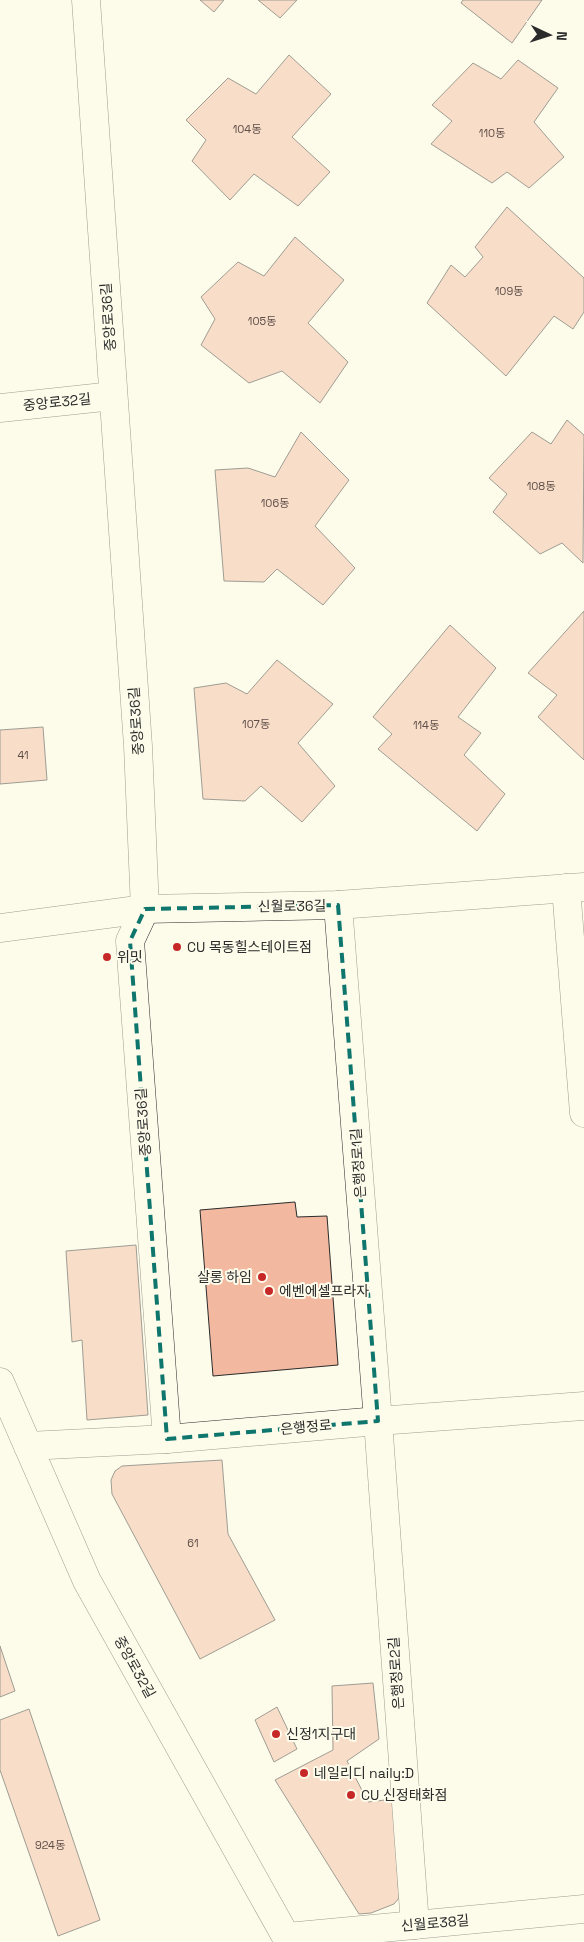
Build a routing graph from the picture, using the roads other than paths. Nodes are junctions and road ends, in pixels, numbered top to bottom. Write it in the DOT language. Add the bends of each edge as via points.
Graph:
graph roads {
  1 [pos="86,0"];
  2 [pos="113,396"];
  3 [pos="0,408"];
  4 [pos="575,887"];
  5 [pos="338,905"];
  6 [pos="145,909"];
  7 [pos="0,928"];
  8 [pos="584,1113"];
  9 [pos="0,1382"];
  10 [pos="584,1406"];
  11 [pos="378,1421"];
  12 [pos="167,1439"];
  13 [pos="28,1446"];
  14 [pos="584,1909"];
  15 [pos="414,1925"];
  16 [pos="288,1940"];
  1 -- 2 [label="street, 중앙로36길"];
  2 -- 3 [label="street, 중앙로32길"];
  2 -- 6 [label="street, 중앙로36길" via="138,746"];
  4 -- 5 [label="street, 신월로36길"];
  4 -- 8 [label="street"];
  5 -- 6 [label="street, 신월로36길"];
  5 -- 11 [label="street, 은행정로1길"];
  6 -- 7 [label="street, 신월로36길"];
  6 -- 12 [label="street, 중앙로36길" via="130,941"];
  9 -- 13 [label="street, 중앙로32길"];
  10 -- 11 [label="street, 은행정로"];
  11 -- 12 [label="street, 은행정로"];
  11 -- 15 [label="street, 은행정로2길"];
  12 -- 13 [label="street, 은행정로"];
  13 -- 16 [label="street, 중앙로32길" via="87,1581"];
  14 -- 15 [label="street, 신월로38길"];
  15 -- 16 [label="street, 신월로38길"];
}
